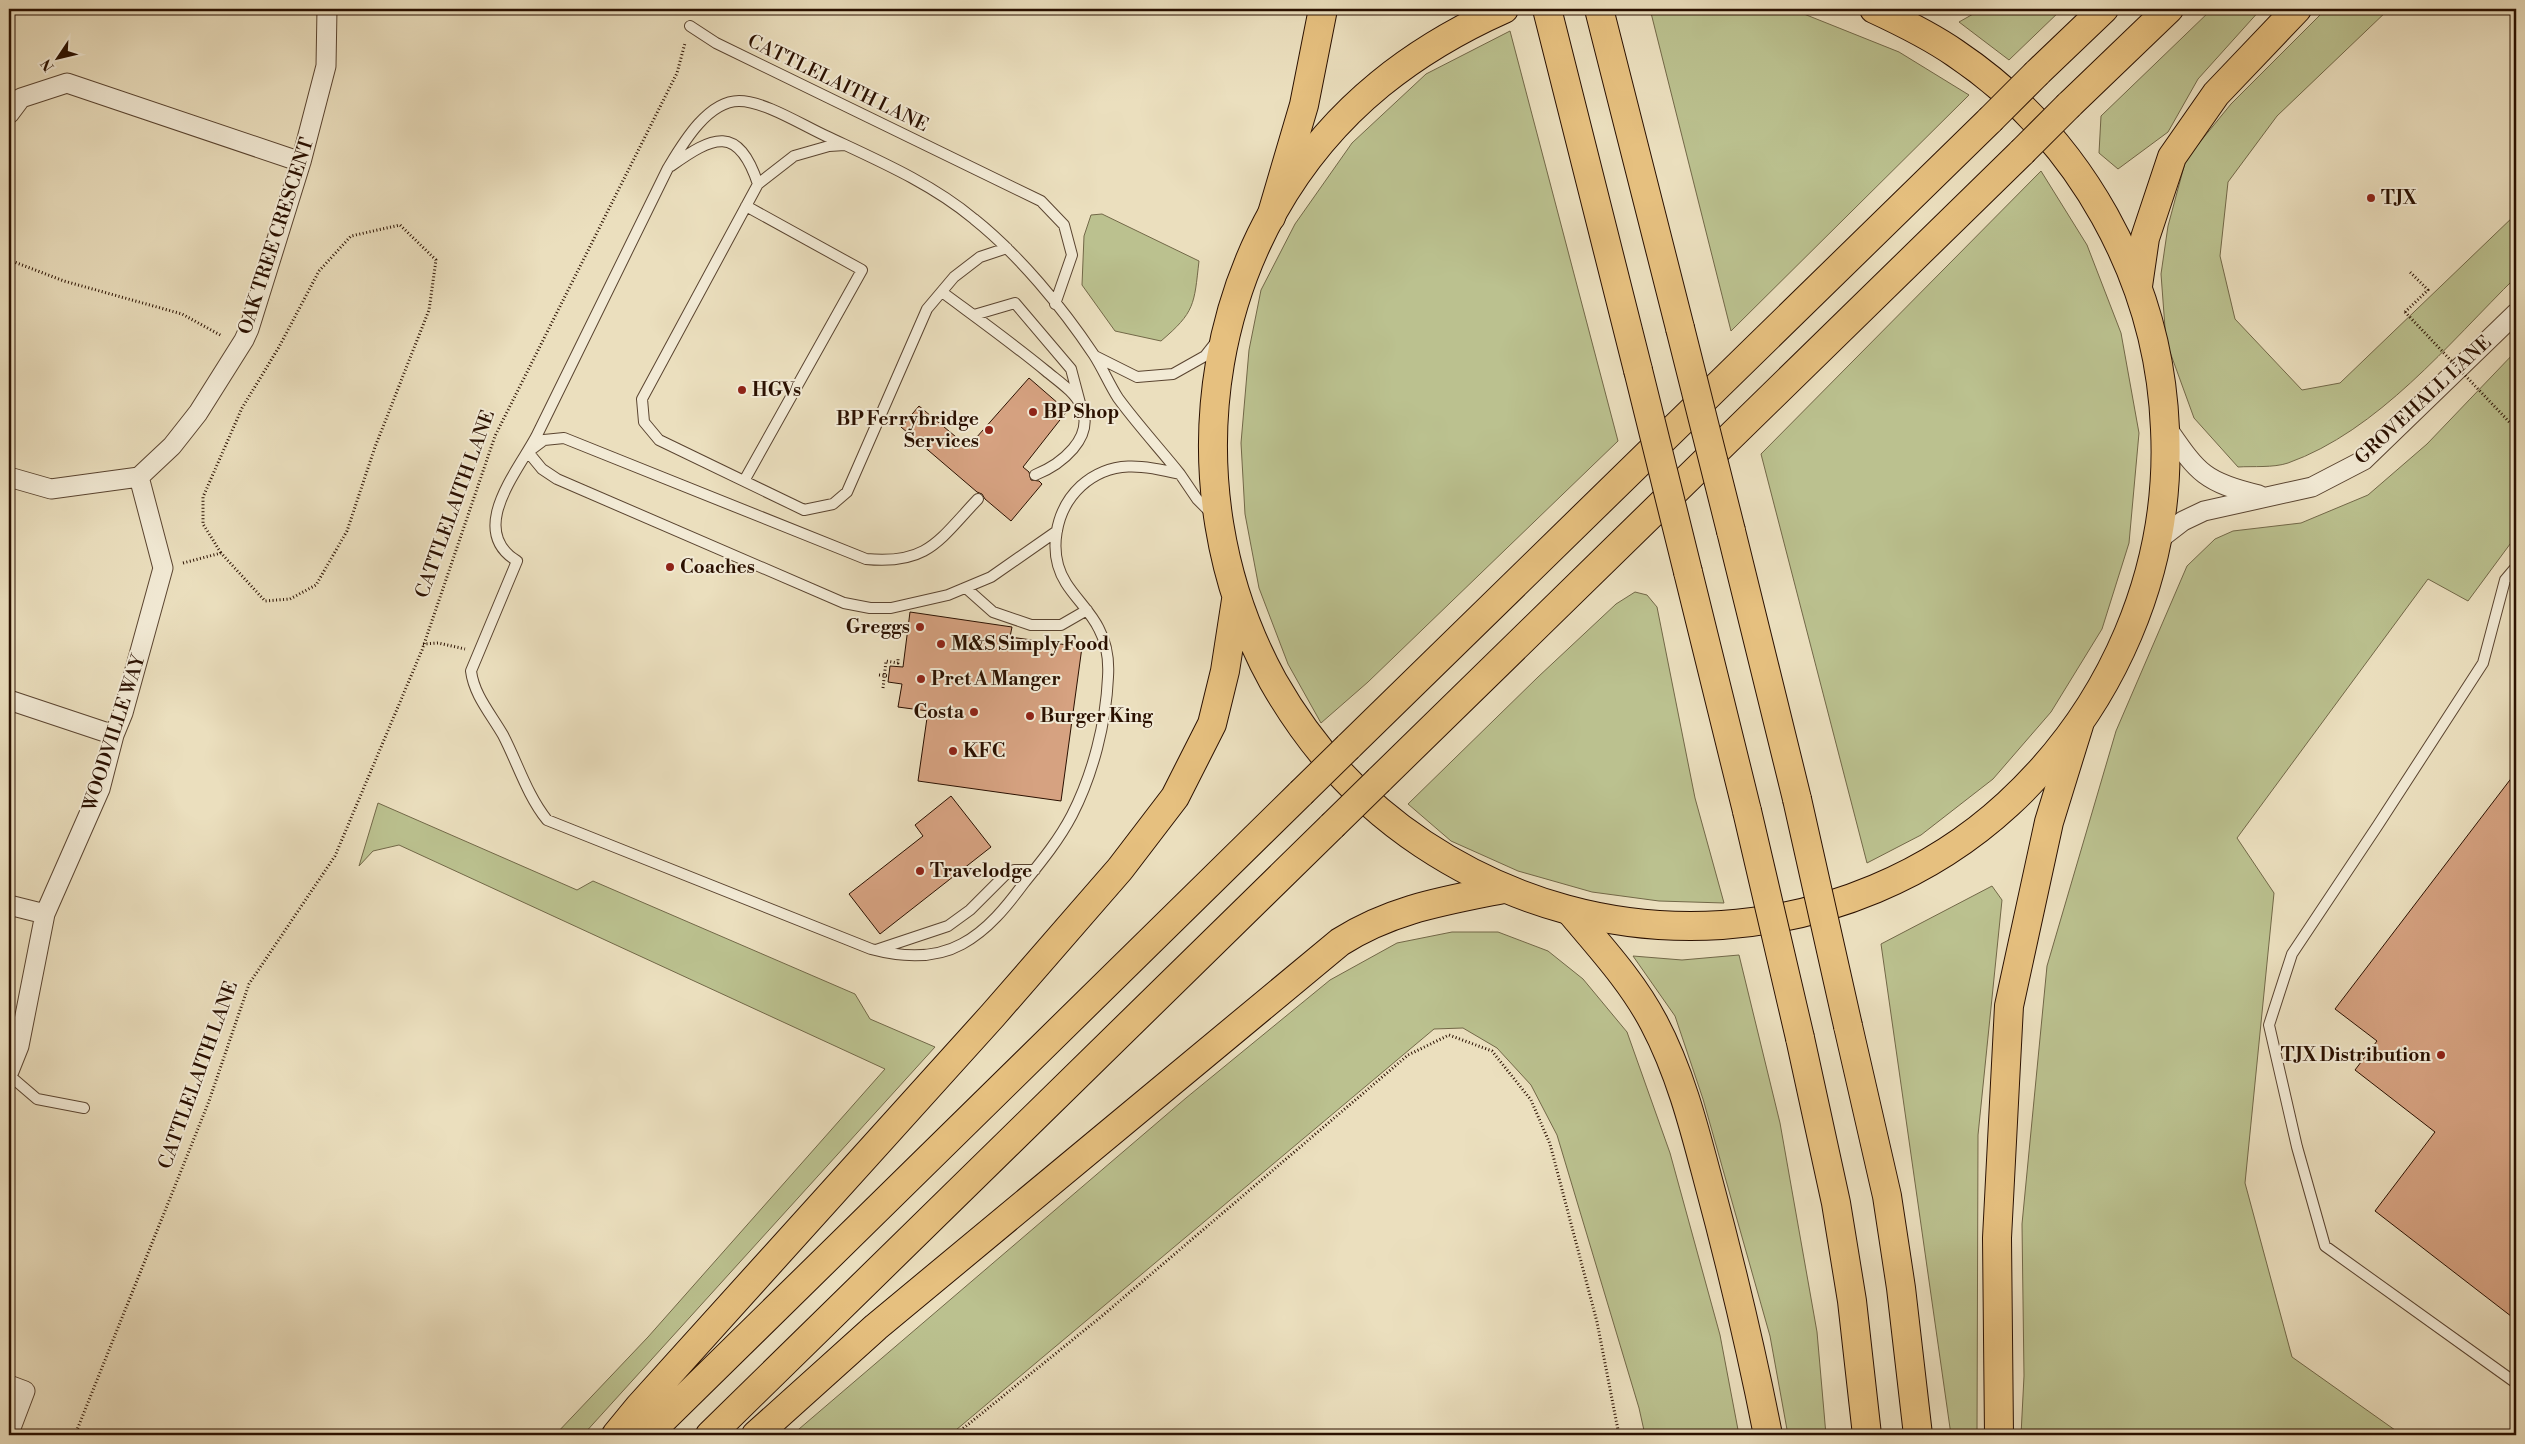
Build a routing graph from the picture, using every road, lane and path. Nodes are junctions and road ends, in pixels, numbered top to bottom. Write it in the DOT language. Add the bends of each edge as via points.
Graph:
graph roads {
  1 [pos="327,9"];
  2 [pos="1323,9"];
  3 [pos="1504,9"];
  4 [pos="1546,9"];
  5 [pos="1599,9"];
  6 [pos="1874,9"];
  7 [pos="2104,9"];
  8 [pos="2169,9"];
  9 [pos="2297,9"];
  10 [pos="690,26"];
  11 [pos="9,114"];
  12 [pos="846,145"];
  13 [pos="301,162"];
  14 [pos="668,168"];
  15 [pos="758,184"];
  16 [pos="746,206"];
  17 [pos="1271,217"];
  18 [pos="1007,248"];
  19 [pos="9,260"];
  20 [pos="2409,271"];
  21 [pos="2138,286"];
  22 [pos="942,292"];
  23 [pos="1055,304"];
  24 [pos="2516,313"];
  25 [pos="974,315"];
  26 [pos="1227,327"];
  27 [pos="240,347"];
  28 [pos="1094,355"];
  29 [pos="1081,406"];
  30 [pos="2165,425"];
  31 [pos="2515,428"];
  32 [pos="528,452"];
  33 [pos="1180,474"];
  34 [pos="1035,475"];
  35 [pos="9,477"];
  36 [pos="139,477"];
  37 [pos="744,482"];
  38 [pos="2267,497"];
  39 [pos="978,499"];
  40 [pos="1217,519"];
  41 [pos="1057,532"];
  42 [pos="2157,541"];
  43 [pos="221,553"];
  44 [pos="2516,567"];
  45 [pos="163,568"];
  46 [pos="966,588"];
  47 [pos="1236,600"];
  48 [pos="1087,610"];
  49 [pos="423,644"];
  50 [pos="479,653"];
  51 [pos="898,658"];
  52 [pos="879,675"];
  53 [pos="887,675"];
  54 [pos="883,688"];
  55 [pos="9,700"];
  56 [pos="2079,725"];
  57 [pos="114,735"];
  58 [pos="1035,870"];
  59 [pos="1504,889"];
  60 [pos="9,905"];
  61 [pos="1570,911"];
  62 [pos="45,914"];
  63 [pos="876,950"];
  64 [pos="9,1073"];
  65 [pos="84,1108"];
  66 [pos="2516,1383"];
  67 [pos="9,1385"];
  68 [pos="9,1433"];
  69 [pos="75,1435"];
  70 [pos="616,1435"];
  71 [pos="647,1435"];
  72 [pos="710,1435"];
  73 [pos="756,1435"];
  74 [pos="954,1435"];
  75 [pos="1619,1435"];
  76 [pos="1768,1435"];
  77 [pos="1867,1435"];
  78 [pos="1918,1435"];
  79 [pos="1999,1435"];
  1 -- 13 [label="street, OAK TREE CRESCENT" via="326,66"];
  2 -- 17 [label="highway" via="1304,105"];
  3 -- 17 [label="highway" via="1467,25 1419,54 1375,88 1330,134 1301,170"];
  4 -- 77 [label="highway, bridge" via="1747,811 1800,1038 1836,1203 1852,1301"];
  5 -- 78 [label="highway, bridge" via="1731,531 1887,1196"];
  6 -- 21 [label="highway" via="1953,51 2025,110 2084,181 2108,220"];
  7 -- 71 [label="highway, bridge"];
  8 -- 72 [label="highway, bridge"];
  9 -- 21 [label="highway" via="2216,94 2172,157 2145,238"];
  10 -- 23 [label="lane, CATTLELAITH LANE" via="716,43 1041,201 1064,226 1072,255"];
  10 -- 49 [label="path, CATTLELAITH LANE" via="677,73 495,436"];
  11 -- 13 [label="street" via="21,98 67,83"];
  12 -- 14 [label="lane" via="755,103 737,100 720,107 701,121 687,136"];
  12 -- 15 [label="lane" via="829,146 794,156"];
  12 -- 18 [label="lane" via="938,192"];
  13 -- 27 [label="street, OAK TREE CRESCENT" via="249,329"];
  14 -- 15 [label="lane" via="697,147 716,140 725,141 746,154"];
  14 -- 32 [label="lane"];
  15 -- 16 [label="lane"];
  16 -- 37 [label="lane" via="642,399 644,422 659,440"];
  16 -- 37 [label="lane" via="862,270"];
  17 -- 26 [label="highway" via="1253,253"];
  18 -- 22 [label="lane" via="980,257 954,277"];
  18 -- 23 [label="lane"];
  19 -- 27 [label="path" via="64,281 182,314"];
  20 -- 31 [label="path, bridge" via="2428,290 2405,312"];
  21 -- 30 [label="highway" via="2157,353"];
  22 -- 25 [label="lane"];
  22 -- 37 [label="lane" via="927,309 847,492 833,504 804,510"];
  23 -- 28 [label="lane"];
  24 -- 38 [label="street, GROVEHALL LANE" via="2364,460 2312,487"];
  25 -- 29 [label="lane" via="1067,388"];
  25 -- 29 [label="lane" via="1015,302 1071,369"];
  26 -- 28 [label="lane" via="1205,356 1173,374 1137,377"];
  26 -- 40 [label="highway" via="1213,417 1212,462"];
  27 -- 36 [label="street, OAK TREE CRESCENT" via="198,413 172,446"];
  28 -- 33 [label="lane" via="1118,398"];
  29 -- 34 [label="lane" via="1085,422 1079,440 1066,458"];
  30 -- 38 [label="street, GROVEHALL LANE" via="2194,466 2214,482"];
  30 -- 42 [label="highway" via="2164,500"];
  32 -- 39 [label="lane" via="544,440 564,438 866,559 891,562 918,556 938,542"];
  32 -- 46 [label="lane" via="542,470 557,479 844,602 870,608 891,608"];
  32 -- 50 [label="lane" via="514,470 498,507 494,528 500,546 517,561"];
  33 -- 40 [label="lane" via="1197,499"];
  33 -- 41 [label="lane" via="1150,466 1108,469 1074,493 1063,511"];
  35 -- 36 [label="street" via="51,489"];
  36 -- 45 [label="street"];
  38 -- 42 [label="street, GROVEHALL LANE" via="2204,511 2182,520"];
  40 -- 47 [label="highway"];
  41 -- 46 [label="lane" via="991,577"];
  41 -- 48 [label="lane" via="1059,566 1066,582"];
  42 -- 56 [label="highway" via="2135,620 2110,674"];
  43 -- 43 [label="path" via="265,601 290,599 316,585 347,531 375,447 429,310 436,260 400,225 351,236 319,271 242,408 203,497 202,524"];
  43 -- 45 [label="path"];
  44 -- 66 [label="lane" via="2505,580 2483,663 2292,954 2269,1025 2297,1147 2325,1246"];
  45 -- 57 [label="street, WOODVILLE WAY"];
  46 -- 48 [label="lane" via="993,612 1031,624 1061,625"];
  47 -- 59 [label="highway" via="1258,653 1286,704 1327,758 1360,794 1404,831 1452,863"];
  47 -- 70 [label="highway" via="1225,671 1212,724 1175,797 1120,869 994,1015"];
  48 -- 58 [label="lane" via="1107,651 1108,678 1096,750 1072,816"];
  49 -- 50 [label="path" via="438,643"];
  49 -- 69 [label="path, CATTLELAITH LANE" via="336,856 250,984 209,1101"];
  50 -- 63 [label="lane" via="471,671 473,685 503,736 536,806 547,820"];
  51 -- 53 [label="path" via="898,663 886,661"];
  52 -- 53 [label="path"];
  53 -- 54 [label="path"];
  55 -- 57 [label="street"];
  56 -- 61 [label="highway" via="2027,787 1990,820 1930,862 1864,894 1800,914 1702,926 1635,923"];
  56 -- 79 [label="highway" via="2049,822 2009,1006 1997,1238"];
  57 -- 62 [label="street, WOODVILLE WAY" via="100,789"];
  58 -- 63 [label="lane" via="1007,872 970,910 948,926"];
  58 -- 63 [label="lane" via="984,930 962,944 916,956"];
  59 -- 61 [label="highway"];
  59 -- 73 [label="highway" via="1395,913 1340,942 876,1327"];
  60 -- 62 [label="street"];
  61 -- 76 [label="highway" via="1624,974 1654,1022 1672,1062 1720,1224"];
  62 -- 64 [label="street, WOODVILLE WAY" via="20,1046"];
  64 -- 65 [label="lane" via="37,1099"];
  67 -- 68 [label="street" via="25,1391"];
  74 -- 75 [label="path" via="1102,1316 1408,1055 1449,1035 1492,1050 1531,1100 1550,1144 1597,1322"];
}
